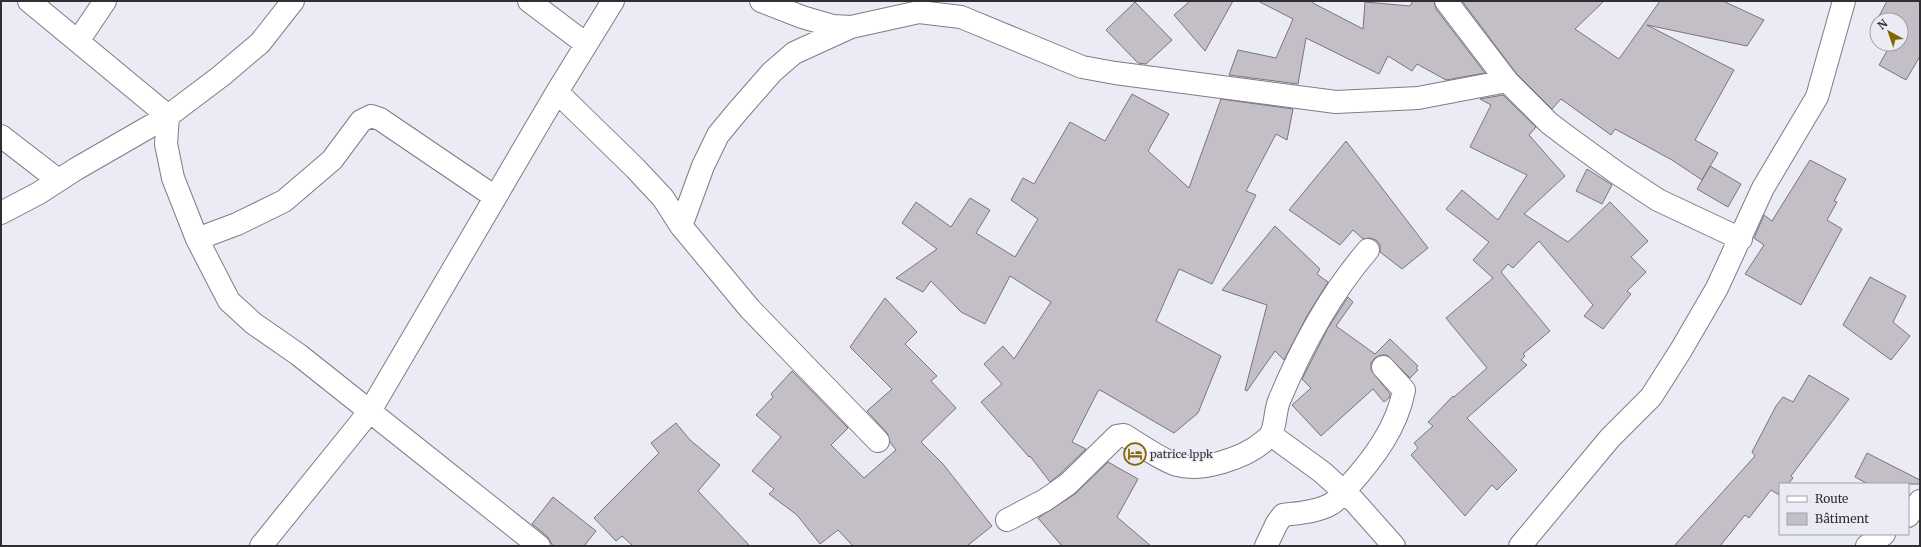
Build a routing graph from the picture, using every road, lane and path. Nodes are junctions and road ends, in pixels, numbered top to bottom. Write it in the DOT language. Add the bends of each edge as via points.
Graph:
graph roads {
  1 [pos="29,1"];
  2 [pos="105,1"];
  3 [pos="292,1"];
  4 [pos="529,1"];
  5 [pos="613,1"];
  6 [pos="761,1"];
  7 [pos="1446,1"];
  8 [pos="1844,1"];
  9 [pos="923,6"];
  10 [pos="851,27"];
  11 [pos="78,41"];
  12 [pos="586,44"];
  13 [pos="1507,81"];
  14 [pos="557,92"];
  15 [pos="168,116"];
  16 [pos="1,136"];
  17 [pos="58,180"];
  18 [pos="495,197"];
  19 [pos="1,213"];
  20 [pos="681,226"];
  21 [pos="197,239"];
  22 [pos="1741,239"];
  23 [pos="1368,250"];
  24 [pos="1383,367"];
  25 [pos="370,411"];
  26 [pos="1271,434"];
  27 [pos="878,441"];
  28 [pos="1343,492"];
  29 [pos="1920,501"];
  30 [pos="1909,515"];
  31 [pos="1007,520"];
  32 [pos="1883,535"];
  33 [pos="261,546"];
  34 [pos="540,546"];
  35 [pos="1266,546"];
  36 [pos="1394,546"];
  37 [pos="1520,546"];
  38 [pos="1867,546"];
  1 -- 11 [label="street"];
  2 -- 11 [label="street"];
  3 -- 15 [label="street" via="260,42 221,76"];
  4 -- 12 [label="street"];
  5 -- 12 [label="street"];
  6 -- 10 [label="street" via="826,24"];
  7 -- 13 [label="street"];
  8 -- 22 [label="street" via="1817,97 1763,188"];
  9 -- 10 [label="street"];
  9 -- 13 [label="street" via="961,17 1082,68 1115,74 1336,102 1418,98"];
  10 -- 20 [label="street" via="794,53 772,72 737,112 718,135 703,166"];
  11 -- 15 [label="street"];
  12 -- 14 [label="street"];
  13 -- 22 [label="street" via="1549,122 1617,173 1658,200"];
  14 -- 18 [label="street"];
  14 -- 20 [label="street" via="663,198"];
  15 -- 17 [label="street"];
  15 -- 21 [label="street" via="166,144 173,178"];
  16 -- 17 [label="street"];
  17 -- 19 [label="street"];
  18 -- 21 [label="street" via="380,118 371,116 361,121 332,160 284,201 237,224"];
  18 -- 25 [label="street"];
  20 -- 27 [label="street" via="750,309"];
  21 -- 25 [label="street" via="230,301 253,323 299,355"];
  22 -- 37 [label="street" via="1717,288 1651,397 1610,438"];
  23 -- 26 [label="street" via="1341,283 1294,366 1278,404"];
  24 -- 28 [label="street" via="1404,390 1401,407 1388,434 1369,462"];
  25 -- 33 [label="street"];
  25 -- 34 [label="street"];
  26 -- 28 [label="street" via="1322,472"];
  26 -- 31 [label="street" via="1243,455 1226,462 1191,466 1178,465 1124,435 1117,436 1068,484 1045,500"];
  28 -- 35 [label="street" via="1332,504 1284,515 1277,523"];
  28 -- 36 [label="street"];
  29 -- 30 [label="street"];
  32 -- 38 [label="street"];
}
